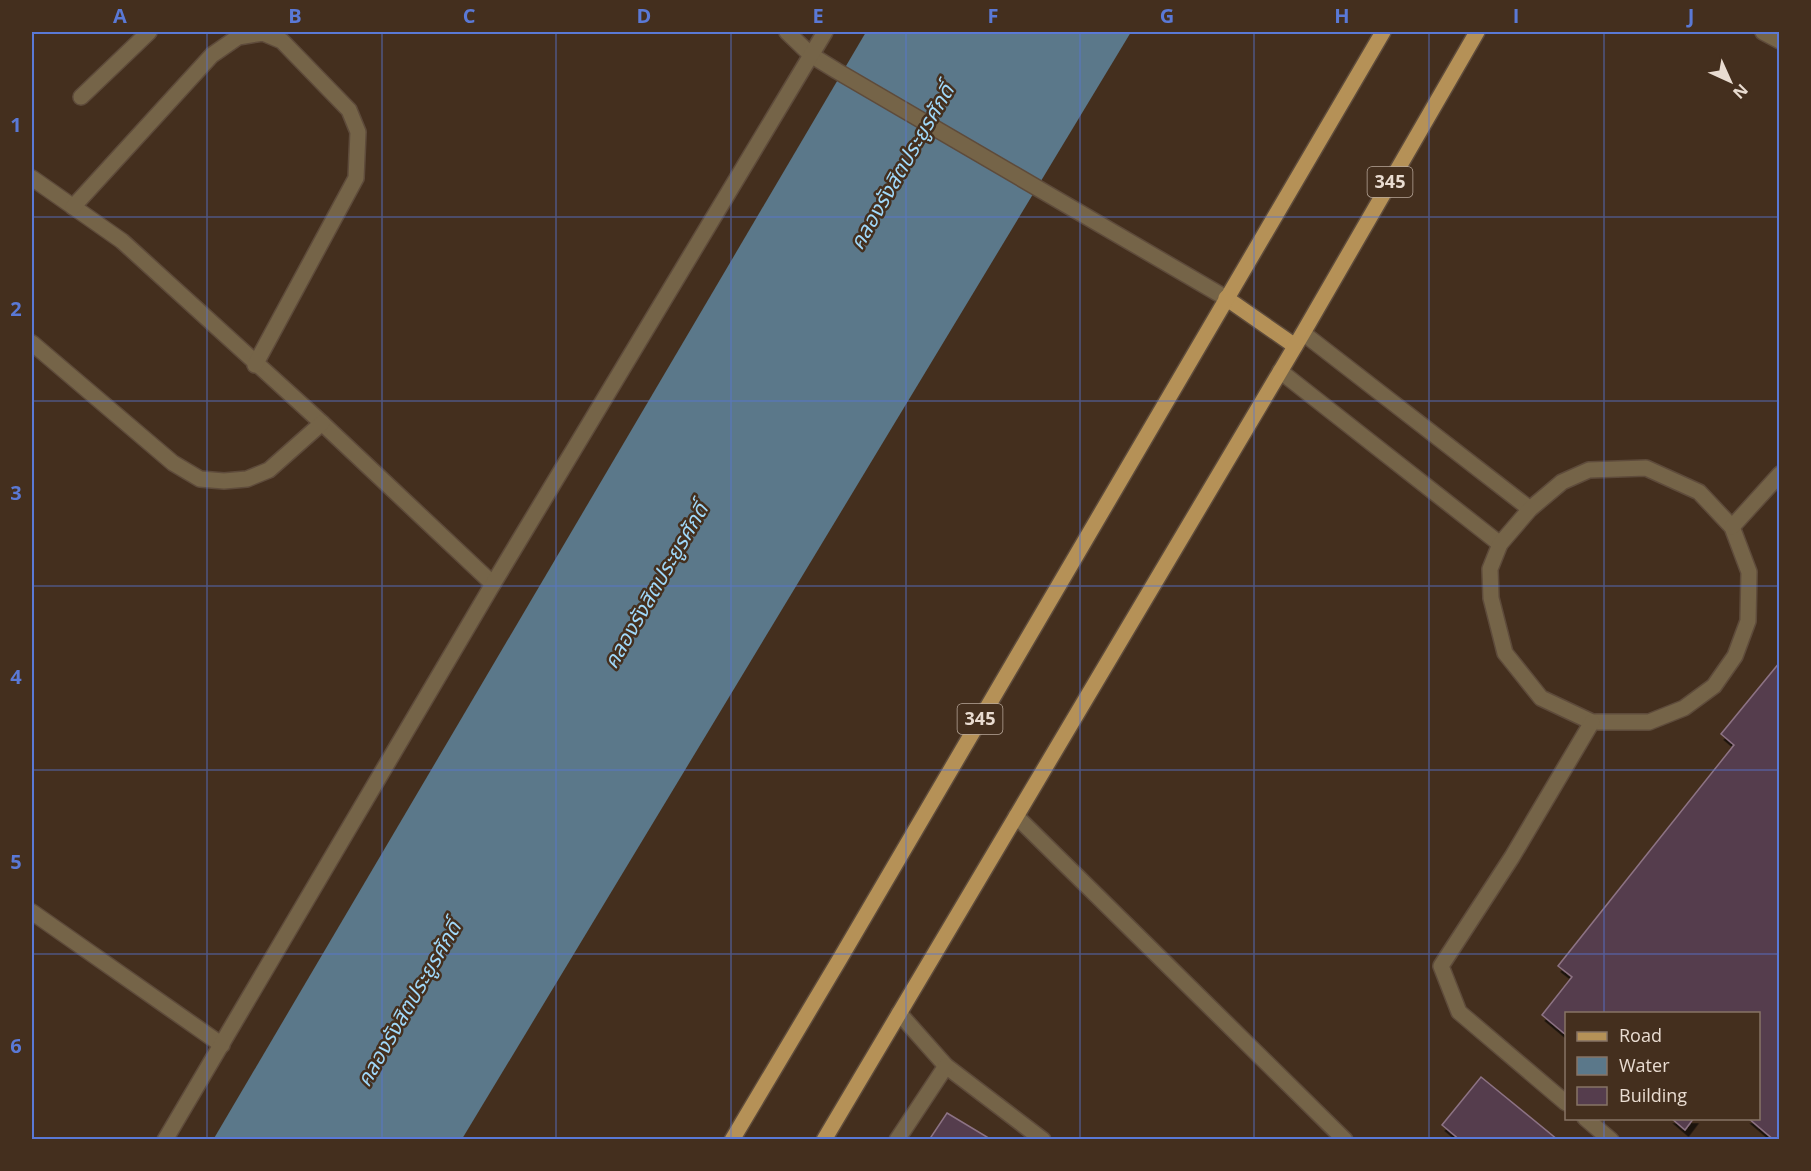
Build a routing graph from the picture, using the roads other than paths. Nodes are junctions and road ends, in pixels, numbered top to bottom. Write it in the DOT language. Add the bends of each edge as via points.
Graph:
graph roads {
  1 [pos="149,32"];
  2 [pos="787,32"];
  3 [pos="825,32"];
  4 [pos="1383,32"];
  5 [pos="1478,32"];
  6 [pos="1763,32"];
  7 [pos="1779,41"];
  8 [pos="811,55"];
  9 [pos="81,97"];
  10 [pos="32,177"];
  11 [pos="73,207"];
  12 [pos="1226,298"];
  13 [pos="1299,340"];
  14 [pos="32,343"];
  15 [pos="255,364"];
  16 [pos="1280,371"];
  17 [pos="322,423"];
  18 [pos="1779,474"];
  19 [pos="1530,508"];
  20 [pos="1731,527"];
  21 [pos="1500,544"];
  22 [pos="493,584"];
  23 [pos="1592,722"];
  24 [pos="1016,816"];
  25 [pos="32,912"];
  26 [pos="899,1013"];
  27 [pos="222,1045"];
  28 [pos="946,1066"];
  29 [pos="1565,1102"];
  30 [pos="1586,1120"];
  31 [pos="165,1140"];
  32 [pos="732,1140"];
  33 [pos="824,1140"];
  34 [pos="897,1140"];
  35 [pos="1043,1140"];
  36 [pos="1345,1140"];
  37 [pos="1611,1140"];
  1 -- 9 [label="street"];
  2 -- 8 [label="street"];
  3 -- 8 [label="street"];
  4 -- 12 [label="main road, 345"];
  5 -- 13 [label="main road, 345"];
  6 -- 7 [label="street"];
  8 -- 12 [label="street"];
  8 -- 22 [label="street"];
  10 -- 11 [label="street"];
  11 -- 15 [label="street" via="122,242"];
  11 -- 15 [label="street" via="212,55 238,37 263,33 282,40 349,110 358,132 356,178"];
  12 -- 13 [label="main road"];
  12 -- 32 [label="main road, 345"];
  13 -- 16 [label="main road, 345"];
  13 -- 19 [label="street"];
  14 -- 17 [label="street" via="173,463 200,479 247,479 269,470"];
  15 -- 17 [label="street"];
  16 -- 21 [label="street"];
  16 -- 24 [label="main road, 345"];
  17 -- 22 [label="street"];
  18 -- 20 [label="street"];
  19 -- 20 [label="street" via="1562,482 1589,470 1646,468 1699,492"];
  19 -- 21 [label="street"];
  20 -- 23 [label="street" via="1749,572 1748,621 1736,656 1714,686 1684,708 1649,722"];
  21 -- 23 [label="street" via="1490,569 1491,598 1505,653 1541,698"];
  22 -- 27 [label="street"];
  23 -- 29 [label="street" via="1512,857 1441,966 1459,1012"];
  24 -- 26 [label="main road, 345"];
  24 -- 36 [label="street"];
  25 -- 27 [label="street"];
  26 -- 28 [label="street"];
  26 -- 33 [label="main road, 345"];
  27 -- 31 [label="street"];
  28 -- 34 [label="street"];
  28 -- 35 [label="street"];
  30 -- 37 [label="street"];
}
